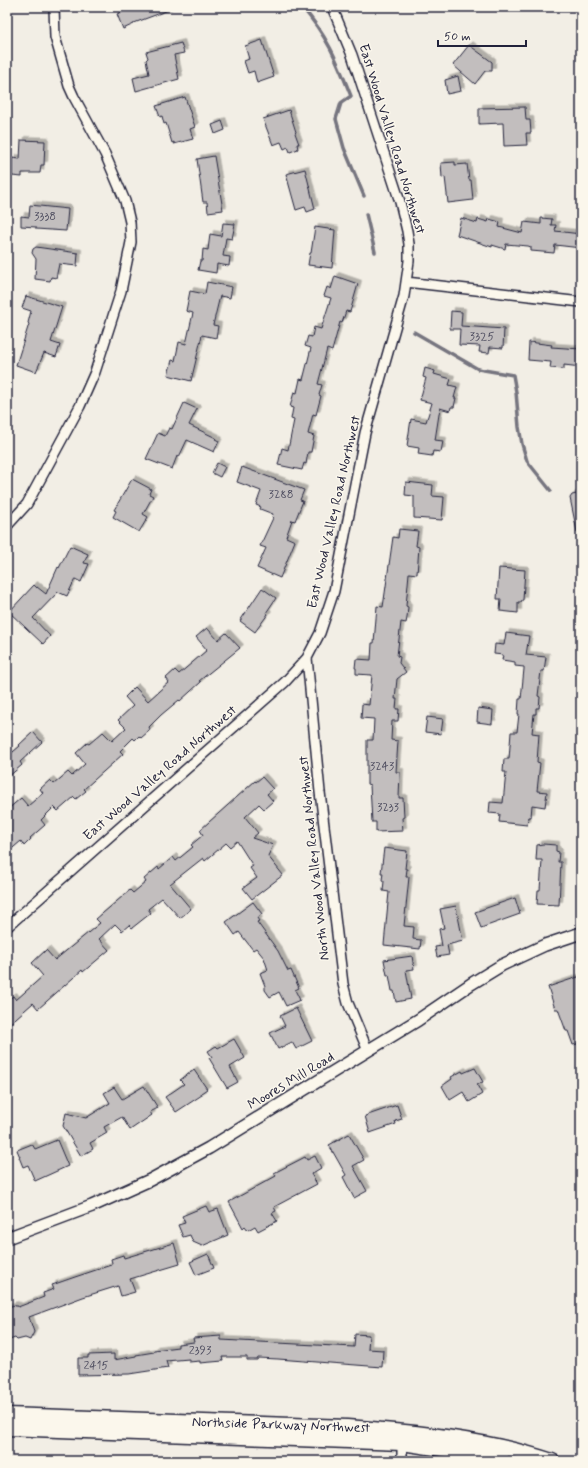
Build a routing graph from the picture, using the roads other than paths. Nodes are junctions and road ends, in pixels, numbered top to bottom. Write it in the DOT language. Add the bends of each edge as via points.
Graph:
graph roads {
  1 [pos="54,7"];
  2 [pos="332,7"];
  3 [pos="406,282"];
  4 [pos="581,302"];
  5 [pos="7,526"];
  6 [pos="307,658"];
  7 [pos="7,927"];
  8 [pos="581,933"];
  9 [pos="368,1051"];
  10 [pos="7,1238"];
  11 [pos="7,1416"];
  12 [pos="7,1428"];
  13 [pos="402,1437"];
  14 [pos="402,1461"];
  15 [pos="503,1461"];
  16 [pos="552,1461"];
  1 -- 5 [label="street" via="56,37 69,86 105,154 125,201 130,222 130,254 95,372 80,406 27,504"];
  2 -- 3 [label="street, East Wood Valley Road Northwest" via="352,55 400,202 409,244"];
  3 -- 4 [label="street"];
  3 -- 6 [label="street, East Wood Valley Road Northwest" via="365,433 334,591 320,633"];
  6 -- 7 [label="street, East Wood Valley Road Northwest" via="285,682"];
  6 -- 9 [label="street, North Wood Valley Road Northwest" via="343,984"];
  8 -- 9 [label="street, Moores Mill Road" via="545,945 502,965"];
  9 -- 10 [label="street, Moores Mill Road" via="209,1148 150,1180 92,1206"];
  11 -- 13 [label="main road, Northside Parkway Northwest" via="347,1427"];
  12 -- 13 [label="main road, Northside Parkway Northwest"];
  13 -- 14 [label="street"];
  13 -- 15 [label="main road, Northside Parkway Northwest" via="442,1449"];
  13 -- 16 [label="main road, Northside Parkway Northwest" via="500,1447"];
}
